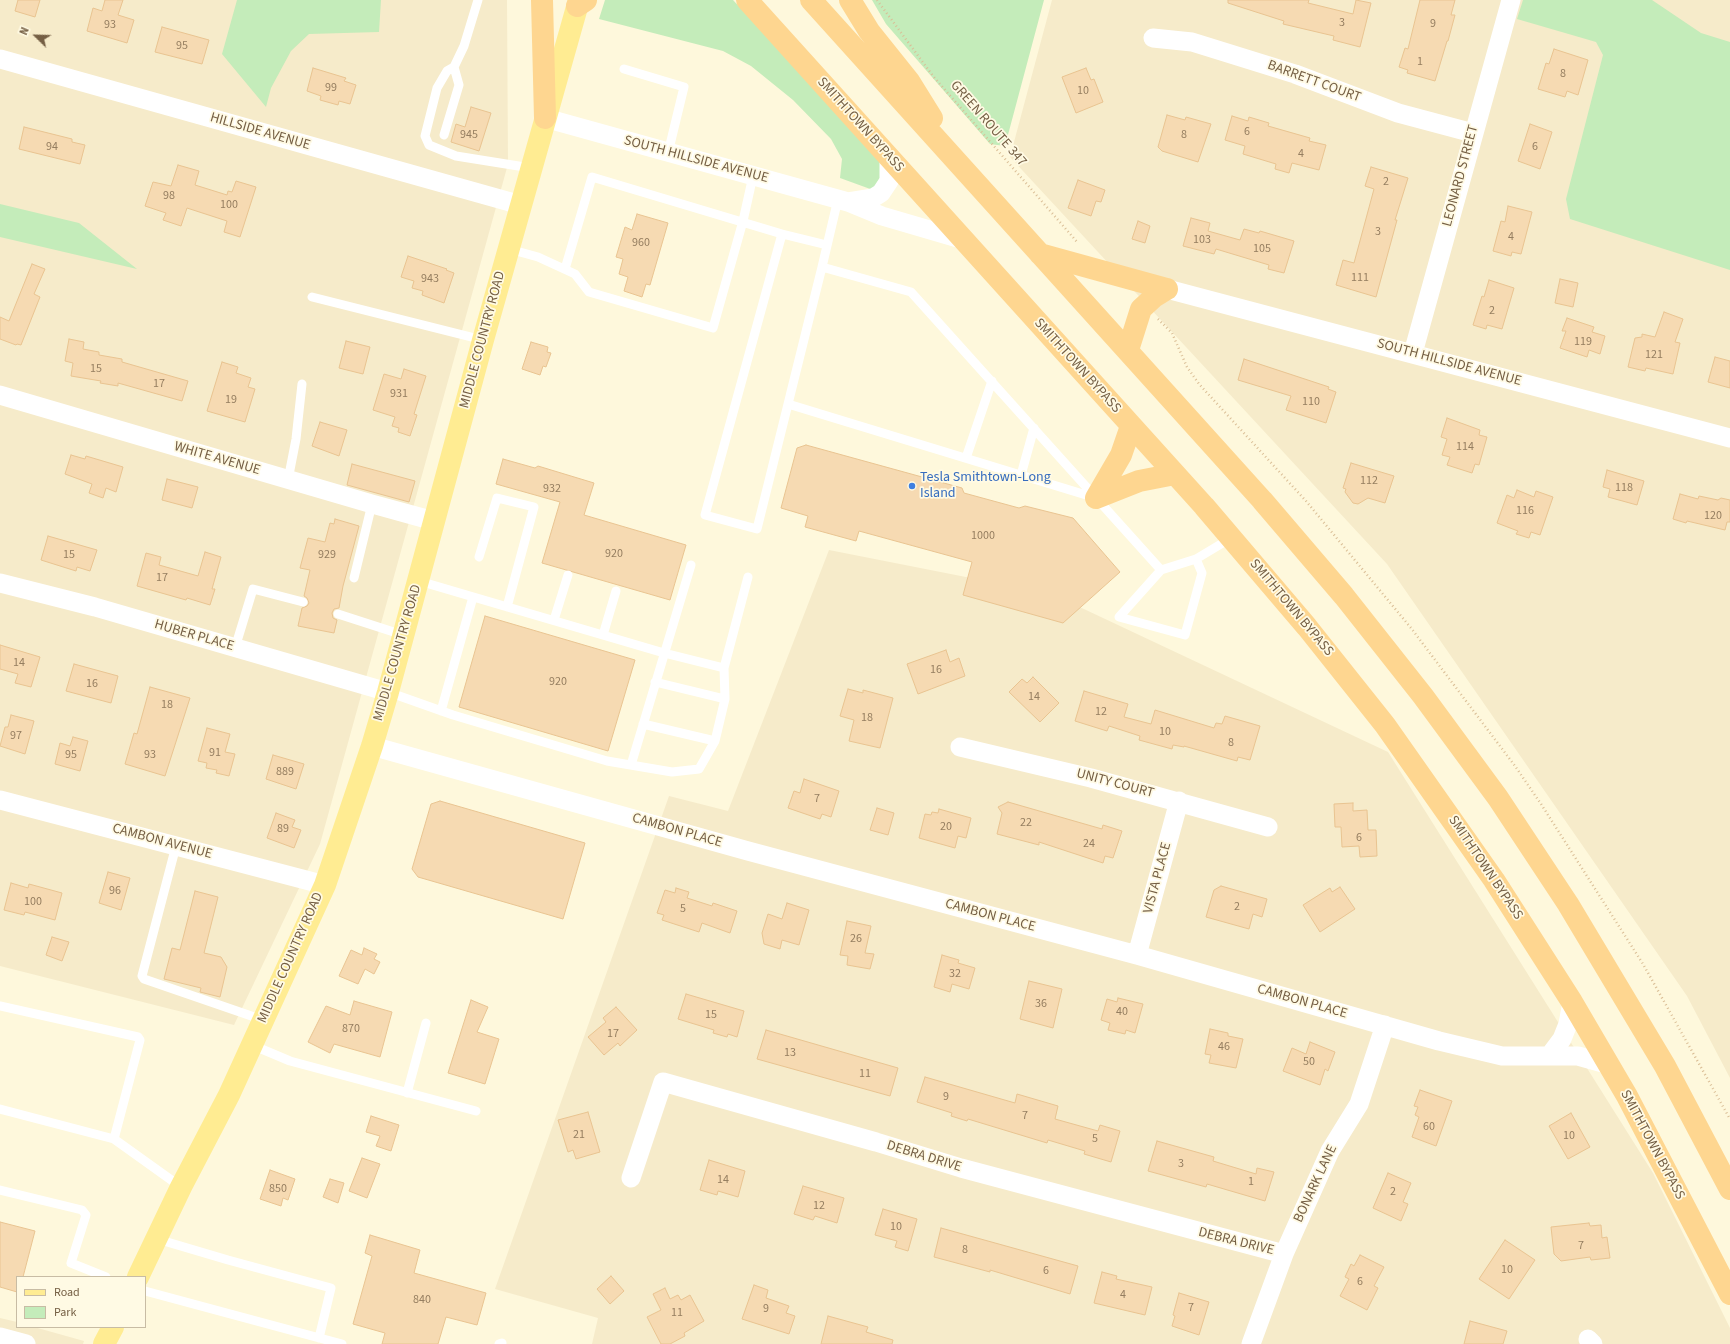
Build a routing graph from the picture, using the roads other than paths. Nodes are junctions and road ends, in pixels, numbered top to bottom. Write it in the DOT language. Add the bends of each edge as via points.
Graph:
graph roads {
  1 [pos="478,0"];
  2 [pos="747,0"];
  3 [pos="811,0"];
  4 [pos="850,0"];
  5 [pos="1511,0"];
  6 [pos="538,2"];
  7 [pos="581,2"];
  8 [pos="1153,38"];
  9 [pos="0,59"];
  10 [pos="454,67"];
  11 [pos="624,69"];
  12 [pos="545,118"];
  13 [pos="1473,133"];
  14 [pos="444,135"];
  15 [pos="668,153"];
  16 [pos="889,157"];
  17 [pos="531,168"];
  18 [pos="966,172"];
  19 [pos="753,176"];
  20 [pos="843,201"];
  21 [pos="521,205"];
  22 [pos="743,221"];
  23 [pos="782,234"];
  24 [pos="964,240"];
  25 [pos="827,245"];
  26 [pos="509,249"];
  27 [pos="1040,254"];
  28 [pos="822,267"];
  29 [pos="566,269"];
  30 [pos="1167,289"];
  31 [pos="312,297"];
  32 [pos="483,340"];
  33 [pos="1128,350"];
  34 [pos="1413,353"];
  35 [pos="992,381"];
  36 [pos="302,384"];
  37 [pos="0,395"];
  38 [pos="788,404"];
  39 [pos="1131,426"];
  40 [pos="1034,428"];
  41 [pos="1730,438"];
  42 [pos="966,458"];
  43 [pos="1175,474"];
  44 [pos="1021,475"];
  45 [pos="288,480"];
  46 [pos="1096,498"];
  47 [pos="372,504"];
  48 [pos="434,521"];
  49 [pos="1231,538"];
  50 [pos="479,557"];
  51 [pos="1196,559"];
  52 [pos="691,565"];
  53 [pos="1161,570"];
  54 [pos="568,575"];
  55 [pos="354,578"];
  56 [pos="748,578"];
  57 [pos="419,581"];
  58 [pos="0,583"];
  59 [pos="616,591"];
  60 [pos="473,597"];
  61 [pos="303,602"];
  62 [pos="506,606"];
  63 [pos="338,614"];
  64 [pos="554,620"];
  65 [pos="404,635"];
  66 [pos="603,635"];
  67 [pos="235,648"];
  68 [pos="664,653"];
  69 [pos="724,668"];
  70 [pos="656,682"];
  71 [pos="388,692"];
  72 [pos="725,699"];
  73 [pos="441,711"];
  74 [pos="643,724"];
  75 [pos="715,741"];
  76 [pos="372,746"];
  77 [pos="960,747"];
  78 [pos="631,765"];
  79 [pos="0,800"];
  80 [pos="1179,801"];
  81 [pos="1268,827"];
  82 [pos="176,846"];
  83 [pos="325,885"];
  84 [pos="1137,955"];
  85 [pos="1572,1002"];
  86 [pos="0,1006"];
  87 [pos="263,1020"];
  88 [pos="426,1023"];
  89 [pos="1385,1025"];
  90 [pos="252,1045"];
  91 [pos="1550,1055"];
  92 [pos="1610,1065"];
  93 [pos="407,1093"];
  94 [pos="0,1109"];
  95 [pos="476,1111"];
  96 [pos="114,1139"];
  97 [pos="631,1178"];
  98 [pos="181,1187"];
  99 [pos="1730,1189"];
  100 [pos="0,1190"];
  101 [pos="157,1239"];
  102 [pos="1284,1254"];
  103 [pos="104,1276"];
  104 [pos="138,1276"];
  105 [pos="146,1291"];
  106 [pos="1730,1294"];
  107 [pos="112,1328"];
  108 [pos="0,1337"];
  109 [pos="319,1338"];
  110 [pos="26,1344"];
  111 [pos="104,1344"];
  112 [pos="342,1344"];
  113 [pos="1251,1344"];
  1 -- 10 [label="lane" via="464,46"];
  2 -- 16 [label="highway, SMITHTOWN BYPASS"];
  3 -- 18 [label="highway"];
  4 -- 18 [label="highway" via="869,31 908,81"];
  5 -- 13 [label="street, LEONARD STREET"];
  6 -- 12 [label="highway"];
  7 -- 12 [label="main road, MIDDLE COUNTRY ROAD"];
  8 -- 13 [label="street, BARRETT COURT" via="1192,42 1295,74 1398,113"];
  9 -- 21 [label="street, HILLSIDE AVENUE"];
  10 -- 14 [label="lane" via="459,85"];
  10 -- 17 [label="lane" via="447,71 438,88 425,136 429,145 456,156"];
  11 -- 15 [label="lane" via="684,87"];
  12 -- 15 [label="street, SOUTH HILLSIDE AVENUE"];
  12 -- 17 [label="main road, MIDDLE COUNTRY ROAD"];
  13 -- 34 [label="street, LEONARD STREET"];
  15 -- 19 [label="street, SOUTH HILLSIDE AVENUE"];
  16 -- 20 [label="street, SOUTH HILLSIDE AVENUE" via="889,181 884,190 873,198"];
  16 -- 24 [label="highway, SMITHTOWN BYPASS"];
  17 -- 21 [label="main road, MIDDLE COUNTRY ROAD"];
  18 -- 27 [label="highway"];
  19 -- 20 [label="street, SOUTH HILLSIDE AVENUE"];
  19 -- 22 [label="lane"];
  20 -- 24 [label="street, SOUTH HILLSIDE AVENUE" via="882,216"];
  20 -- 25 [label="lane"];
  21 -- 26 [label="main road, MIDDLE COUNTRY ROAD"];
  22 -- 23 [label="lane"];
  22 -- 29 [label="lane" via="592,177"];
  22 -- 29 [label="lane" via="712,328 589,292 576,274"];
  23 -- 25 [label="lane"];
  23 -- 38 [label="lane" via="705,515 757,529"];
  24 -- 39 [label="highway, SMITHTOWN BYPASS"];
  25 -- 28 [label="lane"];
  26 -- 29 [label="lane" via="538,257"];
  26 -- 32 [label="main road, MIDDLE COUNTRY ROAD"];
  27 -- 30 [label="highway"];
  27 -- 33 [label="highway"];
  28 -- 35 [label="lane" via="911,292"];
  28 -- 38 [label="lane"];
  30 -- 33 [label="highway" via="1141,309"];
  30 -- 34 [label="street, SOUTH HILLSIDE AVENUE"];
  31 -- 32 [label="lane"];
  32 -- 48 [label="main road, MIDDLE COUNTRY ROAD"];
  33 -- 99 [label="highway" via="1303,547 1388,651 1466,754 1564,897 1630,1005"];
  34 -- 41 [label="street, SOUTH HILLSIDE AVENUE"];
  35 -- 40 [label="lane"];
  35 -- 42 [label="lane"];
  36 -- 45 [label="lane"];
  37 -- 45 [label="street, WHITE AVENUE"];
  38 -- 42 [label="lane"];
  39 -- 43 [label="highway, SMITHTOWN BYPASS"];
  39 -- 46 [label="highway" via="1121,455"];
  40 -- 44 [label="lane"];
  40 -- 46 [label="lane"];
  42 -- 44 [label="lane"];
  43 -- 46 [label="highway" via="1139,481"];
  43 -- 49 [label="highway, SMITHTOWN BYPASS"];
  44 -- 46 [label="lane"];
  45 -- 47 [label="street, WHITE AVENUE"];
  46 -- 53 [label="lane"];
  47 -- 48 [label="street, WHITE AVENUE"];
  47 -- 55 [label="lane"];
  48 -- 57 [label="main road, MIDDLE COUNTRY ROAD"];
  49 -- 51 [label="lane"];
  49 -- 85 [label="highway, SMITHTOWN BYPASS" via="1307,627 1399,744 1494,880"];
  50 -- 62 [label="lane" via="497,498 534,507"];
  51 -- 53 [label="lane"];
  51 -- 53 [label="lane" via="1202,573 1186,635 1119,617"];
  52 -- 68 [label="lane"];
  54 -- 64 [label="lane"];
  56 -- 69 [label="lane"];
  57 -- 60 [label="lane"];
  57 -- 65 [label="main road, MIDDLE COUNTRY ROAD"];
  58 -- 67 [label="street, HUBER PLACE" via="95,607"];
  59 -- 66 [label="lane"];
  60 -- 62 [label="lane"];
  60 -- 73 [label="lane"];
  61 -- 67 [label="lane" via="253,589"];
  62 -- 64 [label="lane"];
  63 -- 65 [label="lane"];
  64 -- 66 [label="lane"];
  65 -- 71 [label="main road, MIDDLE COUNTRY ROAD"];
  66 -- 68 [label="lane"];
  67 -- 71 [label="street, HUBER PLACE"];
  68 -- 69 [label="lane"];
  68 -- 70 [label="lane"];
  69 -- 72 [label="lane"];
  70 -- 72 [label="lane"];
  70 -- 74 [label="lane"];
  71 -- 73 [label="lane"];
  71 -- 76 [label="main road, MIDDLE COUNTRY ROAD"];
  72 -- 75 [label="lane"];
  73 -- 78 [label="lane" via="607,761"];
  74 -- 75 [label="lane"];
  74 -- 78 [label="lane"];
  75 -- 78 [label="lane" via="699,769 672,772"];
  76 -- 83 [label="main road, MIDDLE COUNTRY ROAD"];
  76 -- 84 [label="street, CAMBON PLACE" via="748,851"];
  77 -- 80 [label="street, UNITY COURT"];
  79 -- 82 [label="street, CAMBON AVENUE"];
  80 -- 81 [label="street, UNITY COURT"];
  80 -- 84 [label="street, VISTA PLACE"];
  82 -- 83 [label="street, CAMBON AVENUE"];
  82 -- 87 [label="lane" via="142,976 144,979"];
  83 -- 87 [label="main road, MIDDLE COUNTRY ROAD"];
  84 -- 89 [label="street, CAMBON PLACE"];
  85 -- 91 [label="street" via="1562,1039"];
  85 -- 92 [label="highway, SMITHTOWN BYPASS"];
  86 -- 96 [label="lane" via="138,1037 140,1040"];
  87 -- 90 [label="main road, MIDDLE COUNTRY ROAD"];
  88 -- 93 [label="lane"];
  89 -- 91 [label="street, CAMBON PLACE" via="1502,1056"];
  89 -- 102 [label="street, BONARK LANE" via="1359,1104 1330,1152"];
  90 -- 93 [label="lane" via="290,1061"];
  90 -- 98 [label="main road, MIDDLE COUNTRY ROAD"];
  91 -- 92 [label="street, CAMBON PLACE" via="1578,1056"];
  92 -- 106 [label="highway, SMITHTOWN BYPASS"];
  93 -- 95 [label="lane"];
  94 -- 96 [label="lane"];
  96 -- 98 [label="lane"];
  97 -- 102 [label="street, DEBRA DRIVE" via="663,1082 960,1168"];
  98 -- 101 [label="main road, MIDDLE COUNTRY ROAD"];
  100 -- 103 [label="lane" via="82,1210 86,1214 71,1263"];
  101 -- 104 [label="main road, MIDDLE COUNTRY ROAD"];
  101 -- 109 [label="lane" via="331,1288"];
  102 -- 113 [label="street, BONARK LANE"];
  105 -- 109 [label="lane"];
  107 -- 111 [label="main road"];
  108 -- 110 [label="street"];
  109 -- 112 [label="lane"];
}
